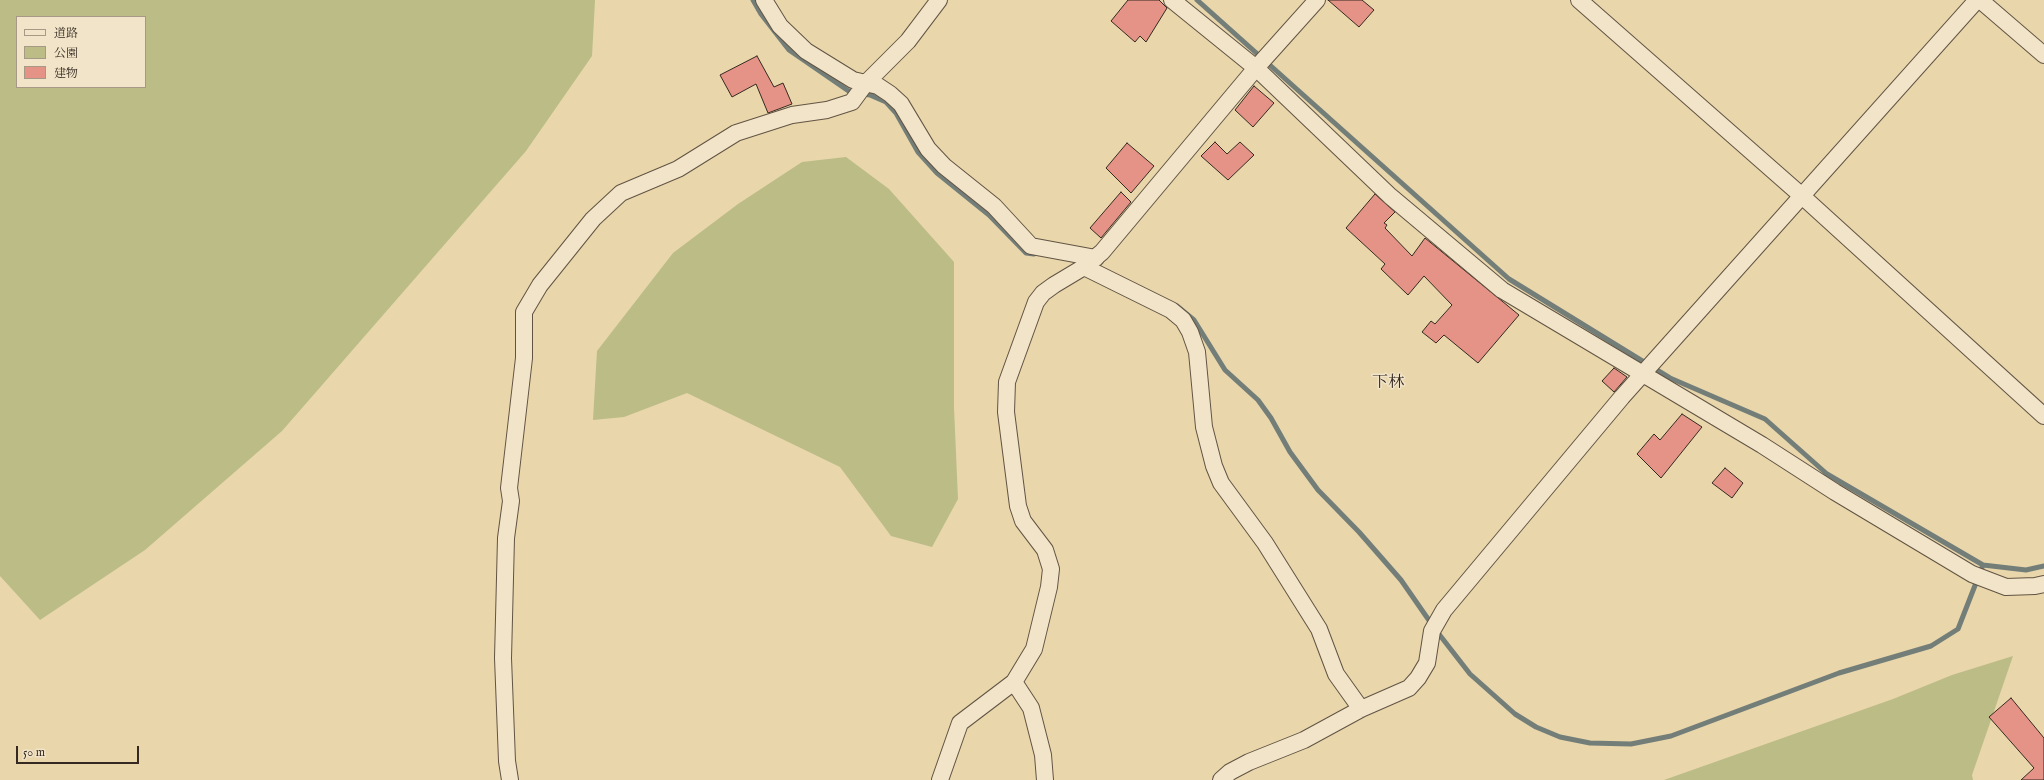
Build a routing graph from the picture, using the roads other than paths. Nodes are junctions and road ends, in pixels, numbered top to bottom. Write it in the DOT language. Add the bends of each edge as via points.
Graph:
graph roads {
  1 [pos="764,0"];
  2 [pos="939,0"];
  3 [pos="1172,0"];
  4 [pos="1316,0"];
  5 [pos="1579,0"];
  6 [pos="1977,0"];
  7 [pos="1980,0"];
  8 [pos="2044,55"];
  9 [pos="1261,62"];
  10 [pos="861,90"];
  11 [pos="1802,196"];
  12 [pos="1090,263"];
  13 [pos="1647,369"];
  14 [pos="2044,416"];
  15 [pos="2044,584"];
  16 [pos="1014,682"];
  17 [pos="1360,708"];
  18 [pos="510,780"];
  19 [pos="940,780"];
  20 [pos="1045,780"];
  21 [pos="1221,780"];
  1 -- 10 [label="street" via="780,26 806,51 853,80"];
  2 -- 10 [label="street" via="908,41"];
  3 -- 9 [label="street"];
  4 -- 9 [label="street"];
  5 -- 11 [label="street"];
  6 -- 11 [label="street"];
  7 -- 8 [label="street"];
  9 -- 12 [label="street"];
  9 -- 13 [label="street" via="1390,196 1502,290"];
  10 -- 12 [label="street" via="878,86 901,104 928,149 944,166 994,206 1032,246"];
  10 -- 18 [label="street" via="852,102 827,110 792,115 736,133 678,169 621,193 593,219 540,285 524,312 524,358 506,538 503,658"];
  11 -- 13 [label="street"];
  11 -- 14 [label="street"];
  12 -- 16 [label="street" via="1054,285 1036,302 1007,382 1006,412 1018,506 1023,521 1046,550 1051,569 1034,649"];
  12 -- 17 [label="street" via="1184,320 1197,352 1204,427 1221,483 1265,542 1319,629 1336,674"];
  13 -- 15 [label="street" via="1978,577 2006,586"];
  13 -- 17 [label="street" via="1444,610 1435,627 1427,663 1418,678 1409,688"];
  16 -- 19 [label="street" via="960,723"];
  16 -- 20 [label="street" via="1031,708 1043,755"];
  17 -- 21 [label="street" via="1304,740 1249,762"];
}
